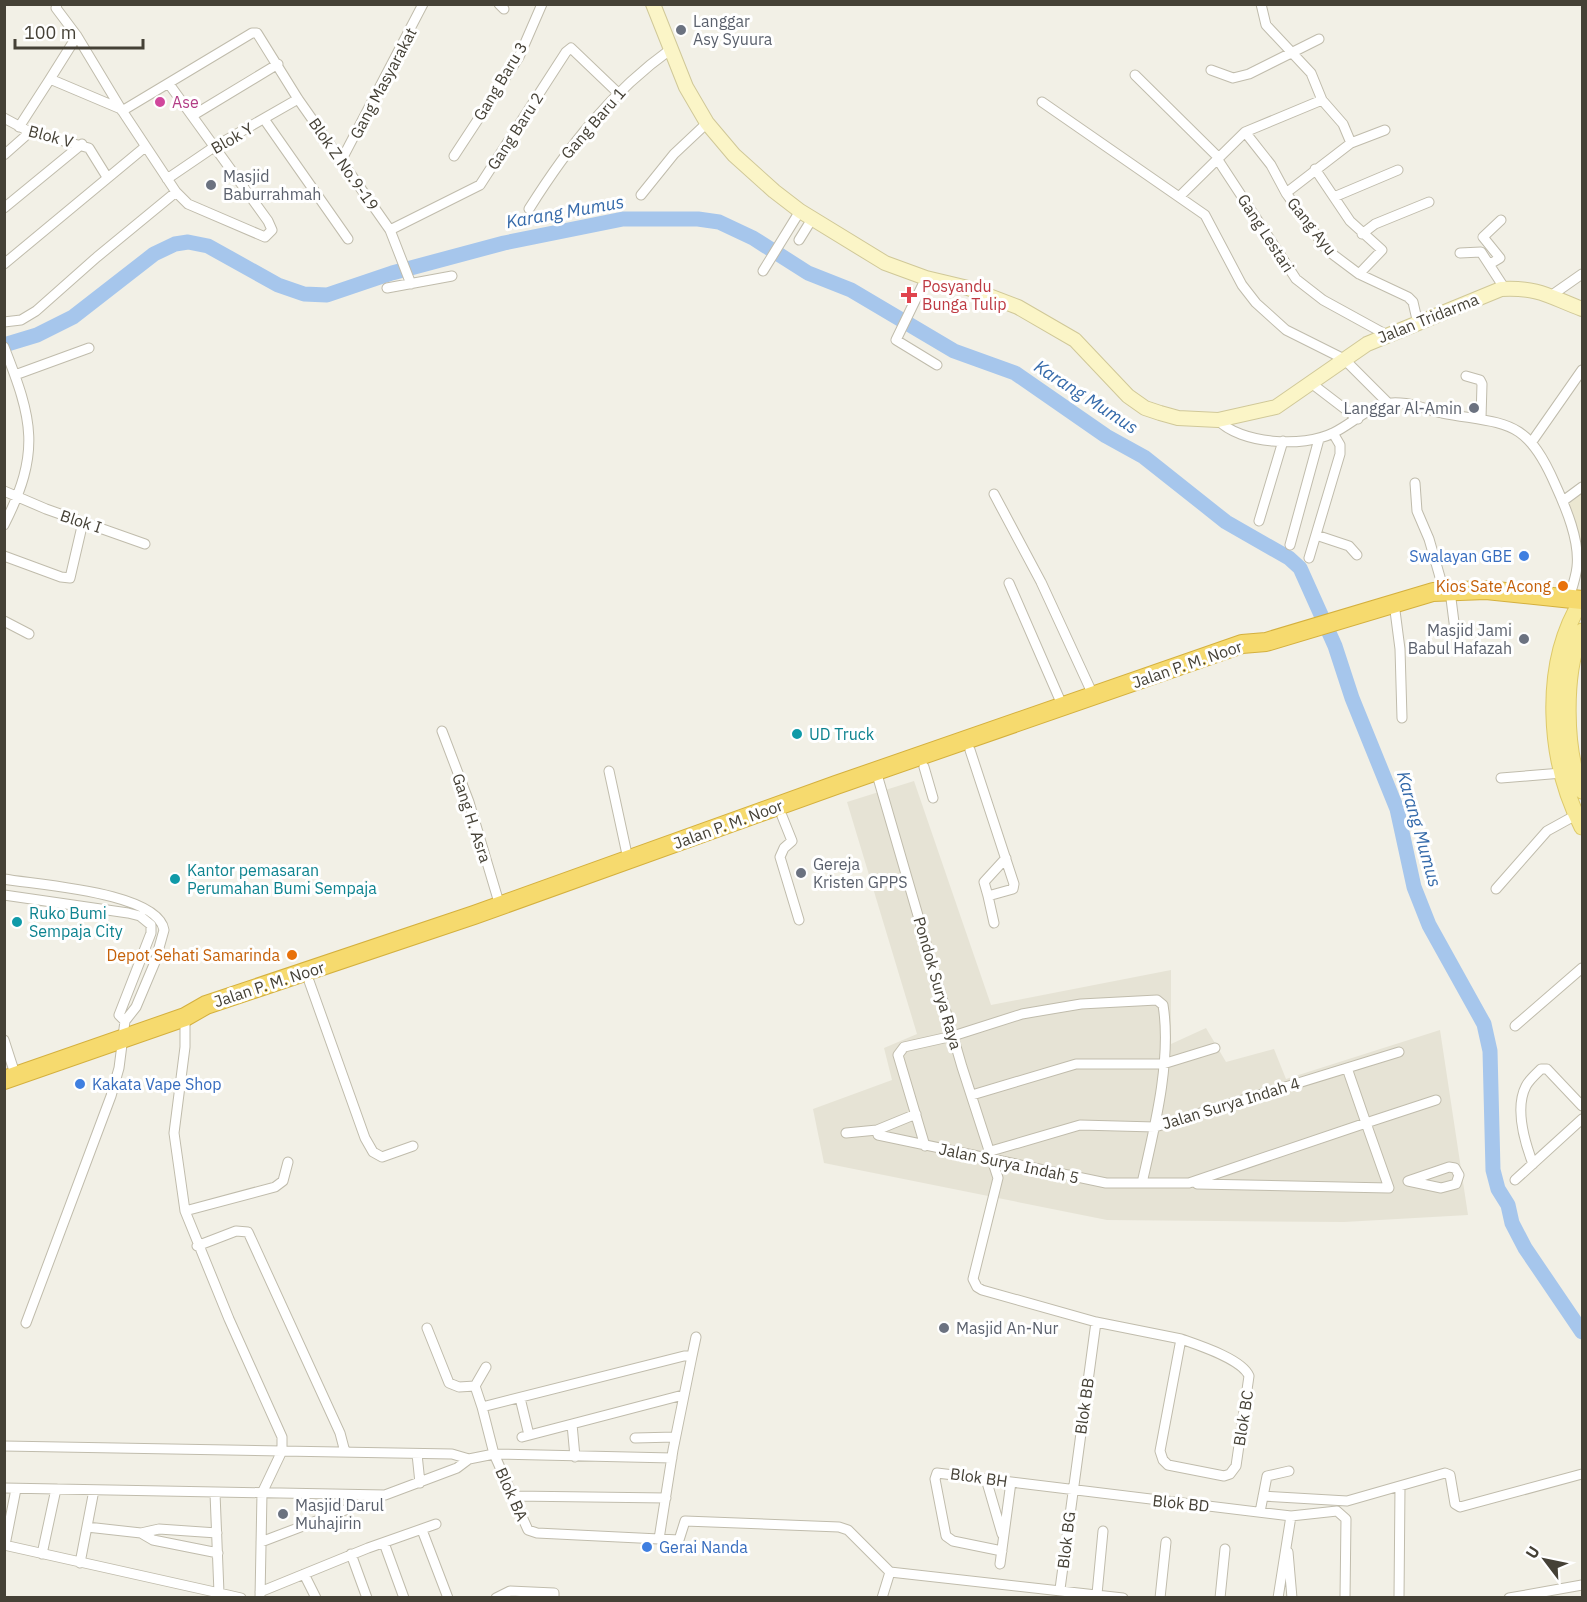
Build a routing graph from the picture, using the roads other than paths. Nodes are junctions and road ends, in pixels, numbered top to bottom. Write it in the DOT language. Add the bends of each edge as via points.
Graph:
graph roads {
  1 [pos="57,4"];
  2 [pos="423,4"];
  3 [pos="542,4"];
  4 [pos="653,4"];
  5 [pos="1261,4"];
  6 [pos="77,36"];
  7 [pos="1319,39"];
  8 [pos="670,49"];
  9 [pos="1291,53"];
  10 [pos="278,64"];
  11 [pos="1211,70"];
  12 [pos="1135,75"];
  13 [pos="50,79"];
  14 [pos="169,84"];
  15 [pos="617,92"];
  16 [pos="298,99"];
  17 [pos="1322,100"];
  18 [pos="1042,102"];
  19 [pos="121,110"];
  20 [pos="192,116"];
  21 [pos="4,118"];
  22 [pos="264,119"];
  23 [pos="707,123"];
  24 [pos="20,127"];
  25 [pos="1385,130"];
  26 [pos="30,132"];
  27 [pos="1245,132"];
  28 [pos="1351,143"];
  29 [pos="82,144"];
  30 [pos="145,147"];
  31 [pos="214,147"];
  32 [pos="4,155"];
  33 [pos="454,156"];
  34 [pos="1218,159"];
  35 [pos="341,161"];
  36 [pos="1316,169"];
  37 [pos="1398,170"];
  38 [pos="107,177"];
  39 [pos="167,179"];
  40 [pos="176,192"];
  41 [pos="1286,193"];
  42 [pos="641,195"];
  43 [pos="1180,196"];
  44 [pos="1334,197"];
  45 [pos="1429,202"];
  46 [pos="4,208"];
  47 [pos="529,209"];
  48 [pos="806,215"];
  49 [pos="1501,220"];
  50 [pos="390,230"];
  51 [pos="1362,234"];
  52 [pos="348,239"];
  53 [pos="799,240"];
  54 [pos="1460,253"];
  55 [pos="4,264"];
  56 [pos="1490,264"];
  57 [pos="764,269"];
  58 [pos="1359,274"];
  59 [pos="1582,274"];
  60 [pos="452,276"];
  61 [pos="927,278"];
  62 [pos="411,282"];
  63 [pos="387,288"];
  64 [pos="1505,289"];
  65 [pos="1552,295"];
  66 [pos="1582,309"];
  67 [pos="4,322"];
  68 [pos="1418,324"];
  69 [pos="1385,334"];
  70 [pos="4,347"];
  71 [pos="89,348"];
  72 [pos="1344,359"];
  73 [pos="937,365"];
  74 [pos="1582,370"];
  75 [pos="14,372"];
  76 [pos="1466,376"];
  77 [pos="1311,383"];
  78 [pos="1388,403"];
  79 [pos="1481,418"];
  80 [pos="1358,419"];
  81 [pos="1218,420"];
  82 [pos="1333,434"];
  83 [pos="1319,439"];
  84 [pos="1283,441"];
  85 [pos="1531,442"];
  86 [pos="1415,483"];
  87 [pos="1582,487"];
  88 [pos="4,491"];
  89 [pos="994,494"];
  90 [pos="18,497"];
  91 [pos="1563,501"];
  92 [pos="1259,521"];
  93 [pos="83,522"];
  94 [pos="4,525"];
  95 [pos="1316,535"];
  96 [pos="145,544"];
  97 [pos="1290,545"];
  98 [pos="1357,555"];
  99 [pos="4,556"];
  100 [pos="1309,558"];
  101 [pos="1009,583"];
  102 [pos="1447,591"];
  103 [pos="1578,599"];
  104 [pos="1394,603"];
  105 [pos="4,621"];
  106 [pos="1455,630"];
  107 [pos="1582,631"];
  108 [pos="29,634"];
  109 [pos="1266,642"];
  110 [pos="1580,650"];
  111 [pos="1094,697"];
  112 [pos="1062,711"];
  113 [pos="1402,718"];
  114 [pos="442,731"];
  115 [pos="970,750"];
  116 [pos="924,766"];
  117 [pos="609,771"];
  118 [pos="1562,773"];
  119 [pos="877,777"];
  120 [pos="1501,778"];
  121 [pos="1582,791"];
  122 [pos="933,798"];
  123 [pos="782,816"];
  124 [pos="1579,821"];
  125 [pos="1006,858"];
  126 [pos="633,862"];
  127 [pos="4,879"];
  128 [pos="1496,890"];
  129 [pos="4,895"];
  130 [pos="988,896"];
  131 [pos="500,906"];
  132 [pos="799,920"];
  133 [pos="155,921"];
  134 [pos="994,923"];
  135 [pos="1582,968"];
  136 [pos="328,970"];
  137 [pos="309,981"];
  138 [pos="189,1016"];
  139 [pos="125,1021"];
  140 [pos="1515,1026"];
  141 [pos="953,1036"];
  142 [pos="4,1040"];
  143 [pos="121,1041"];
  144 [pos="1215,1048"];
  145 [pos="1399,1052"];
  146 [pos="1163,1064"];
  147 [pos="1347,1068"];
  148 [pos="10,1078"];
  149 [pos="972,1095"];
  150 [pos="1436,1100"];
  151 [pos="1582,1106"];
  152 [pos="916,1114"];
  153 [pos="1582,1119"];
  154 [pos="1366,1123"];
  155 [pos="1155,1127"];
  156 [pos="877,1130"];
  157 [pos="846,1133"];
  158 [pos="413,1146"];
  159 [pos="925,1146"];
  160 [pos="992,1155"];
  161 [pos="288,1162"];
  162 [pos="1533,1164"];
  163 [pos="1515,1180"];
  164 [pos="1408,1181"];
  165 [pos="1142,1183"];
  166 [pos="1189,1183"];
  167 [pos="1389,1188"];
  168 [pos="184,1211"];
  169 [pos="197,1246"];
  170 [pos="1096,1322"];
  171 [pos="26,1323"];
  172 [pos="427,1328"];
  173 [pos="696,1337"];
  174 [pos="1181,1339"];
  175 [pos="692,1356"];
  176 [pos="486,1367"];
  177 [pos="475,1386"];
  178 [pos="683,1395"];
  179 [pos="520,1398"];
  180 [pos="482,1407"];
  181 [pos="572,1424"];
  182 [pos="635,1438"];
  183 [pos="282,1444"];
  184 [pos="4,1446"];
  185 [pos="674,1446"];
  186 [pos="492,1447"];
  187 [pos="344,1448"];
  188 [pos="574,1453"];
  189 [pos="417,1454"];
  190 [pos="469,1459"];
  191 [pos="1289,1471"];
  192 [pos="1582,1474"];
  193 [pos="986,1479"];
  194 [pos="1011,1482"];
  195 [pos="420,1483"];
  196 [pos="1400,1487"];
  197 [pos="4,1488"];
  198 [pos="16,1489"];
  199 [pos="56,1489"];
  200 [pos="1264,1490"];
  201 [pos="94,1491"];
  202 [pos="1072,1491"];
  203 [pos="215,1493"];
  204 [pos="262,1493"];
  205 [pos="385,1495"];
  206 [pos="514,1496"];
  207 [pos="666,1498"];
  208 [pos="1260,1512"];
  209 [pos="1291,1516"];
  210 [pos="436,1524"];
  211 [pos="87,1527"];
  212 [pos="422,1530"];
  213 [pos="1103,1531"];
  214 [pos="141,1533"];
  215 [pos="217,1533"];
  216 [pos="659,1539"];
  217 [pos="1004,1539"];
  218 [pos="261,1542"];
  219 [pos="1166,1542"];
  220 [pos="384,1543"];
  221 [pos="5,1545"];
  222 [pos="1287,1546"];
  223 [pos="1225,1549"];
  224 [pos="1002,1551"];
  225 [pos="218,1553"];
  226 [pos="42,1554"];
  227 [pos="351,1554"];
  228 [pos="81,1563"];
  229 [pos="1000,1564"];
  230 [pos="890,1572"];
  231 [pos="304,1574"];
  232 [pos="1582,1585"];
  233 [pos="1060,1589"];
  234 [pos="219,1593"];
  235 [pos="1097,1594"];
  236 [pos="260,1595"];
  237 [pos="241,1598"];
  238 [pos="316,1598"];
  239 [pos="367,1598"];
  240 [pos="404,1598"];
  241 [pos="448,1598"];
  242 [pos="496,1598"];
  243 [pos="554,1598"];
  244 [pos="882,1598"];
  245 [pos="1123,1598"];
  246 [pos="1160,1598"];
  247 [pos="1220,1598"];
  248 [pos="1278,1598"];
  249 [pos="1292,1598"];
  250 [pos="1345,1598"];
  251 [pos="1399,1598"];
  252 [pos="1509,1598"];
  1 -- 6 [label="street"];
  2 -- 35 [label="street, Gang Masyarakat"];
  3 -- 33 [label="street, Gang Baru 3" via="519,57"];
  4 -- 8 [label="street, Jalan Tridarma"];
  5 -- 9 [label="street" via="1266,25"];
  6 -- 13 [label="street"];
  6 -- 19 [label="street"];
  7 -- 9 [label="street"];
  8 -- 15 [label="street, Gang Baru 1"];
  8 -- 23 [label="street, Jalan Tridarma"];
  9 -- 11 [label="street" via="1238,78"];
  9 -- 17 [label="street" via="1311,73"];
  10 -- 14 [label="street, Blok Z No.9-19" via="255,32"];
  10 -- 16 [label="street, Blok Z No.9-19"];
  10 -- 20 [label="street"];
  12 -- 34 [label="street, Gang Lestari"];
  13 -- 19 [label="street"];
  13 -- 24 [label="street"];
  14 -- 19 [label="street"];
  14 -- 20 [label="street"];
  15 -- 47 [label="street, Gang Baru 1" via="581,133"];
  15 -- 50 [label="street, Gang Baru 2" via="571,48 480,185"];
  16 -- 22 [label="street, Blok Y"];
  16 -- 35 [label="street, Blok Z No.9-19"];
  17 -- 27 [label="street"];
  17 -- 28 [label="street" via="1343,124"];
  18 -- 43 [label="street"];
  19 -- 30 [label="street"];
  20 -- 31 [label="street"];
  21 -- 24 [label="street, Blok V"];
  22 -- 31 [label="street, Blok Y"];
  22 -- 52 [label="street"];
  23 -- 42 [label="street" via="674,154"];
  23 -- 48 [label="street, Jalan Tridarma" via="734,155"];
  24 -- 26 [label="street, Blok V"];
  25 -- 28 [label="street"];
  26 -- 29 [label="street, Blok V"];
  26 -- 32 [label="street"];
  27 -- 34 [label="street"];
  27 -- 41 [label="street, Gang Ayu" via="1271,165"];
  28 -- 36 [label="street"];
  29 -- 38 [label="street" via="95,154"];
  29 -- 46 [label="street"];
  30 -- 38 [label="street"];
  30 -- 39 [label="street"];
  31 -- 39 [label="street, Blok Y"];
  31 -- 40 [label="street" via="268,221 272,230 269,234 263,237 192,206"];
  34 -- 43 [label="street"];
  34 -- 69 [label="street, Gang Lestari" via="1296,279 1323,300"];
  35 -- 50 [label="street, Blok Z No.9-19"];
  36 -- 41 [label="street"];
  36 -- 44 [label="street"];
  37 -- 44 [label="street"];
  38 -- 55 [label="street"];
  39 -- 40 [label="street"];
  40 -- 67 [label="street" via="36,310 21,320"];
  41 -- 58 [label="street, Gang Ayu" via="1327,250"];
  43 -- 72 [label="street" via="1205,215 1242,285 1256,303 1286,330"];
  44 -- 51 [label="street"];
  45 -- 51 [label="street" via="1375,224"];
  48 -- 53 [label="street"];
  48 -- 57 [label="street" via="783,238"];
  48 -- 61 [label="street, Jalan Tridarma" via="885,263"];
  49 -- 56 [label="street" via="1483,237 1500,258"];
  50 -- 62 [label="street, Blok Z No.9-19"];
  51 -- 58 [label="street" via="1382,250"];
  54 -- 56 [label="street" via="1478,250"];
  56 -- 64 [label="street"];
  58 -- 68 [label="street, Gang Ayu" via="1408,297"];
  59 -- 65 [label="street"];
  60 -- 62 [label="street"];
  61 -- 73 [label="street" via="896,339"];
  61 -- 81 [label="street, Jalan Tridarma" via="968,288 1017,307 1075,340 1128,396 1145,408 1178,418"];
  62 -- 63 [label="street"];
  64 -- 65 [label="street, Jalan Tridarma" via="1532,289"];
  64 -- 68 [label="street, Jalan Tridarma"];
  65 -- 66 [label="street, Jalan Tridarma"];
  68 -- 69 [label="street, Jalan Tridarma"];
  69 -- 72 [label="street, Jalan Tridarma"];
  70 -- 75 [label="street"];
  71 -- 75 [label="street"];
  72 -- 77 [label="street, Jalan Tridarma"];
  72 -- 78 [label="street"];
  74 -- 85 [label="street"];
  75 -- 90 [label="street" via="29,428 30,454"];
  76 -- 79 [label="street" via="1482,384"];
  77 -- 80 [label="street"];
  77 -- 81 [label="street, Jalan Tridarma" via="1276,407"];
  78 -- 79 [label="street"];
  78 -- 80 [label="street"];
  79 -- 85 [label="street" via="1513,426"];
  80 -- 82 [label="street"];
  81 -- 84 [label="street" via="1227,434"];
  82 -- 83 [label="street"];
  82 -- 95 [label="street" via="1340,454"];
  83 -- 84 [label="street"];
  83 -- 97 [label="street"];
  84 -- 92 [label="street"];
  85 -- 91 [label="street" via="1546,463"];
  86 -- 102 [label="street" via="1417,511"];
  87 -- 91 [label="street"];
  88 -- 90 [label="street, Blok I"];
  89 -- 111 [label="street" via="1041,582"];
  90 -- 93 [label="street, Blok I"];
  90 -- 94 [label="street"];
  91 -- 103 [label="street" via="1575,544"];
  93 -- 96 [label="street, Blok I"];
  93 -- 99 [label="street" via="70,578"];
  95 -- 98 [label="street" via="1348,546"];
  95 -- 100 [label="street"];
  101 -- 112 [label="street"];
  102 -- 103 [label="highway, Jalan P. M. Noor" via="1486,590"];
  102 -- 104 [label="highway, Jalan P. M. Noor"];
  102 -- 106 [label="street"];
  103 -- 118 [label="main road" via="1556,677"];
  104 -- 109 [label="highway, Jalan P. M. Noor"];
  104 -- 113 [label="street"];
  105 -- 108 [label="street"];
  107 -- 110 [label="main road"];
  109 -- 111 [label="highway, Jalan P. M. Noor" via="1242,644"];
  109 -- 112 [label="highway, Jalan P. M. Noor" via="1246,654"];
  110 -- 121 [label="main road" via="1569,694 1569,722 1576,777"];
  111 -- 112 [label="highway, Jalan P. M. Noor"];
  112 -- 115 [label="highway, Jalan P. M. Noor"];
  112 -- 119 [label="highway, Jalan P. M. Noor"];
  114 -- 131 [label="street, Gang H. Asra" via="469,802"];
  115 -- 116 [label="highway, Jalan P. M. Noor"];
  115 -- 125 [label="street"];
  116 -- 119 [label="highway, Jalan P. M. Noor"];
  116 -- 122 [label="street"];
  117 -- 126 [label="street"];
  118 -- 120 [label="street"];
  118 -- 124 [label="main road"];
  119 -- 123 [label="highway, Jalan P. M. Noor"];
  119 -- 126 [label="highway, Jalan P. M. Noor"];
  119 -- 141 [label="street, Pondok Surya Raya"];
  123 -- 126 [label="highway, Jalan P. M. Noor"];
  123 -- 132 [label="street" via="792,841 780,857"];
  124 -- 128 [label="street" via="1548,831"];
  125 -- 130 [label="street" via="984,882"];
  125 -- 130 [label="street" via="1013,889"];
  126 -- 131 [label="highway, Jalan P. M. Noor"];
  126 -- 136 [label="highway, Jalan P. M. Noor"];
  127 -- 133 [label="street" via="115,897 142,905"];
  129 -- 133 [label="street" via="128,913"];
  130 -- 134 [label="street"];
  131 -- 136 [label="highway, Jalan P. M. Noor"];
  133 -- 139 [label="street" via="119,1015"];
  133 -- 139 [label="street" via="164,930 161,942 136,1007"];
  135 -- 140 [label="street"];
  136 -- 137 [label="highway, Jalan P. M. Noor"];
  136 -- 138 [label="highway, Jalan P. M. Noor" via="206,1005"];
  137 -- 138 [label="highway, Jalan P. M. Noor" via="202,1016"];
  137 -- 158 [label="street" via="369,1147 382,1157"];
  138 -- 143 [label="highway, Jalan P. M. Noor"];
  138 -- 168 [label="street" via="174,1133"];
  139 -- 143 [label="street"];
  141 -- 146 [label="street" via="1022,1014 1080,1004 1157,1000 1163,1005 1164,1014"];
  141 -- 149 [label="street, Pondok Surya Raya"];
  141 -- 152 [label="street" via="904,1047 898,1055"];
  142 -- 148 [label="street"];
  143 -- 148 [label="highway, Jalan P. M. Noor"];
  143 -- 171 [label="street" via="111,1096"];
  144 -- 146 [label="street"];
  145 -- 147 [label="street, Jalan Surya Indah 4"];
  146 -- 149 [label="street" via="1076,1064"];
  146 -- 155 [label="street"];
  147 -- 154 [label="street"];
  147 -- 155 [label="street, Jalan Surya Indah 4"];
  149 -- 160 [label="street, Pondok Surya Raya"];
  150 -- 154 [label="street, Jalan Surya Indah 5"];
  151 -- 162 [label="street" via="1547,1069 1541,1069 1528,1083 1521,1117"];
  152 -- 156 [label="street"];
  152 -- 159 [label="street"];
  153 -- 162 [label="street"];
  154 -- 166 [label="street, Jalan Surya Indah 5"];
  154 -- 167 [label="street"];
  155 -- 160 [label="street, Jalan Surya Indah 4" via="1080,1125"];
  155 -- 165 [label="street"];
  156 -- 157 [label="street"];
  156 -- 159 [label="street, Jalan Surya Indah 5" via="879,1136"];
  159 -- 160 [label="street, Jalan Surya Indah 5"];
  160 -- 165 [label="street, Jalan Surya Indah 5" via="1106,1183"];
  160 -- 170 [label="street, Pondok Surya Raya" via="998,1187 973,1279 975,1285"];
  161 -- 168 [label="street" via="283,1181 275,1187"];
  162 -- 163 [label="street"];
  164 -- 164 [label="street" via="1449,1167 1459,1175 1456,1184 1449,1187"];
  164 -- 167 [label="street"];
  165 -- 166 [label="street, Jalan Surya Indah 5"];
  166 -- 167 [label="street, Jalan Surya Indah 5"];
  168 -- 169 [label="street"];
  169 -- 183 [label="street"];
  169 -- 187 [label="street" via="236,1231 248,1232"];
  170 -- 174 [label="street, Blok BC"];
  170 -- 202 [label="street, Blok BB"];
  172 -- 177 [label="street" via="449,1383"];
  173 -- 175 [label="street"];
  174 -- 174 [label="street, Blok BC" via="1247,1371 1236,1466 1230,1474 1168,1465 1163,1460 1161,1451"];
  175 -- 178 [label="street"];
  175 -- 179 [label="street"];
  176 -- 177 [label="street"];
  177 -- 180 [label="street, Blok BA"];
  178 -- 181 [label="street"];
  178 -- 185 [label="street"];
  179 -- 180 [label="street"];
  179 -- 181 [label="street" via="525,1436"];
  180 -- 186 [label="street, Blok BA"];
  181 -- 188 [label="street"];
  182 -- 185 [label="street"];
  183 -- 184 [label="street"];
  183 -- 187 [label="street"];
  183 -- 204 [label="street"];
  185 -- 188 [label="street"];
  185 -- 207 [label="street"];
  186 -- 188 [label="street"];
  186 -- 190 [label="street"];
  186 -- 206 [label="street, Blok BA"];
  187 -- 189 [label="street"];
  189 -- 190 [label="street" via="452,1454"];
  189 -- 195 [label="street"];
  190 -- 195 [label="street"];
  191 -- 200 [label="street" via="1271,1473"];
  192 -- 196 [label="street" via="1460,1507 1455,1504 1449,1473"];
  193 -- 194 [label="street, Blok BH"];
  193 -- 217 [label="street"];
  193 -- 224 [label="street, Blok BH" via="939,1472 935,1475 945,1534 953,1542"];
  194 -- 202 [label="street, Blok BH"];
  194 -- 217 [label="street"];
  195 -- 205 [label="street"];
  196 -- 200 [label="street" via="1347,1501"];
  196 -- 251 [label="street"];
  197 -- 198 [label="street"];
  198 -- 199 [label="street"];
  198 -- 221 [label="street"];
  199 -- 201 [label="street"];
  199 -- 226 [label="street"];
  200 -- 208 [label="street"];
  201 -- 203 [label="street"];
  201 -- 211 [label="street"];
  202 -- 208 [label="street, Blok BD"];
  202 -- 233 [label="street, Blok BG"];
  203 -- 204 [label="street"];
  203 -- 215 [label="street"];
  204 -- 205 [label="street"];
  204 -- 218 [label="street"];
  205 -- 218 [label="street"];
  206 -- 207 [label="street"];
  206 -- 216 [label="street, Blok BA" via="532,1533"];
  207 -- 216 [label="street"];
  208 -- 209 [label="street, Blok BD"];
  209 -- 222 [label="street"];
  209 -- 250 [label="street, Blok BD" via="1337,1511 1344,1515"];
  210 -- 212 [label="street"];
  211 -- 214 [label="street"];
  211 -- 228 [label="street"];
  212 -- 220 [label="street"];
  212 -- 241 [label="street"];
  213 -- 235 [label="street"];
  214 -- 215 [label="street" via="159,1529"];
  214 -- 225 [label="street" via="153,1540"];
  215 -- 225 [label="street"];
  216 -- 230 [label="street" via="679,1540 685,1521 839,1527 848,1530"];
  217 -- 224 [label="street"];
  218 -- 236 [label="street"];
  219 -- 246 [label="street"];
  220 -- 227 [label="street"];
  220 -- 240 [label="street"];
  221 -- 226 [label="street"];
  222 -- 248 [label="street"];
  222 -- 249 [label="street"];
  223 -- 247 [label="street"];
  224 -- 229 [label="street"];
  225 -- 234 [label="street"];
  226 -- 228 [label="street"];
  227 -- 231 [label="street"];
  227 -- 239 [label="street"];
  228 -- 234 [label="street"];
  230 -- 233 [label="street"];
  230 -- 244 [label="street"];
  231 -- 236 [label="street"];
  231 -- 238 [label="street"];
  232 -- 252 [label="street"];
  233 -- 235 [label="street"];
  234 -- 237 [label="street"];
  235 -- 245 [label="street"];
  242 -- 243 [label="street" via="510,1591 554,1593"];
}
